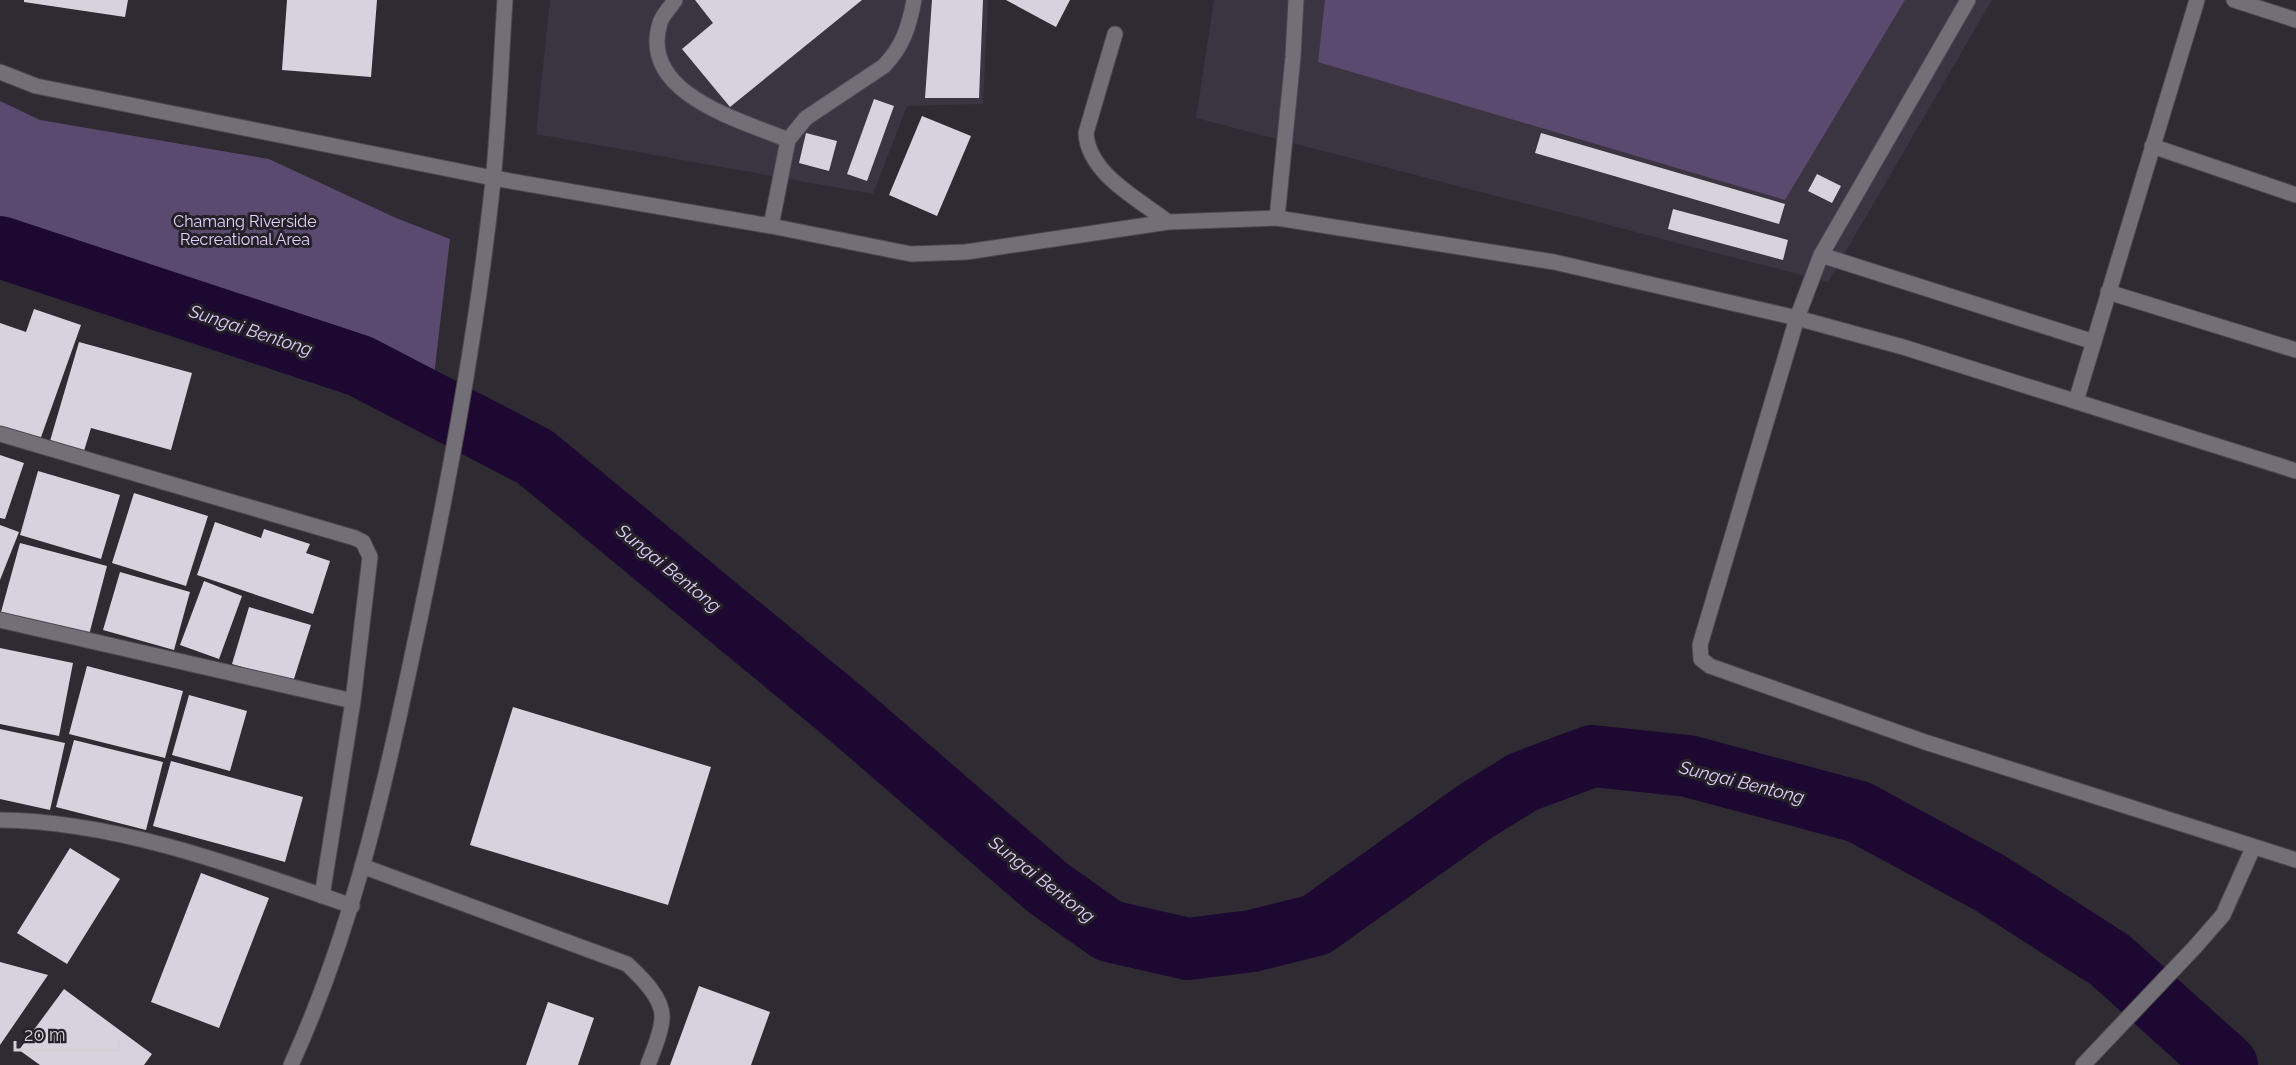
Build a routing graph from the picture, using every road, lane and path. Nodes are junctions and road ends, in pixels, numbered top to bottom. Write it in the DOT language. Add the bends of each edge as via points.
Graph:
graph roads {
  1 [pos="505,0"];
  2 [pos="675,0"];
  3 [pos="914,0"];
  4 [pos="1296,0"];
  5 [pos="1968,0"];
  6 [pos="2197,0"];
  7 [pos="2234,0"];
  8 [pos="2296,20"];
  9 [pos="1115,34"];
  10 [pos="0,72"];
  11 [pos="788,140"];
  12 [pos="2152,146"];
  13 [pos="493,178"];
  14 [pos="2296,195"];
  15 [pos="1277,218"];
  16 [pos="1168,222"];
  17 [pos="771,226"];
  18 [pos="1821,255"];
  19 [pos="2108,292"];
  20 [pos="1797,318"];
  21 [pos="2094,342"];
  22 [pos="2296,350"];
  23 [pos="2076,400"];
  24 [pos="0,434"];
  25 [pos="2296,471"];
  26 [pos="0,620"];
  27 [pos="353,701"];
  28 [pos="0,820"];
  29 [pos="2253,848"];
  30 [pos="2296,860"];
  31 [pos="362,866"];
  32 [pos="322,896"];
  33 [pos="352,906"];
  34 [pos="291,1065"];
  35 [pos="648,1065"];
  36 [pos="2083,1065"];
  1 -- 13 [label="street"];
  2 -- 11 [label="street" via="660,22 660,58 667,75 698,101"];
  3 -- 11 [label="street" via="909,27 894,56 806,118"];
  4 -- 15 [label="street"];
  5 -- 18 [label="street"];
  6 -- 12 [label="street"];
  7 -- 8 [label="street"];
  9 -- 16 [label="street" via="1086,133 1086,145 1108,177"];
  10 -- 13 [label="street" via="36,86"];
  11 -- 17 [label="street"];
  12 -- 14 [label="street"];
  12 -- 19 [label="street"];
  13 -- 17 [label="street"];
  13 -- 31 [label="street" via="477,309 439,532 384,789"];
  15 -- 16 [label="street"];
  15 -- 20 [label="street" via="1554,262"];
  16 -- 17 [label="street" via="939,254 865,247"];
  18 -- 20 [label="street"];
  18 -- 21 [label="street"];
  19 -- 21 [label="street"];
  19 -- 22 [label="street"];
  20 -- 23 [label="street"];
  20 -- 29 [label="street" via="1700,645 1701,659 1710,666 1924,742"];
  21 -- 23 [label="street"];
  23 -- 25 [label="street"];
  24 -- 27 [label="street" via="363,542 369,557"];
  26 -- 27 [label="street"];
  27 -- 32 [label="street"];
  28 -- 32 [label="street" via="52,822 154,843"];
  29 -- 30 [label="street"];
  29 -- 36 [label="street" via="2223,915"];
  31 -- 33 [label="street"];
  31 -- 35 [label="street" via="627,964 652,991 663,1018"];
  32 -- 33 [label="street"];
  33 -- 34 [label="street" via="316,1011"];
}
